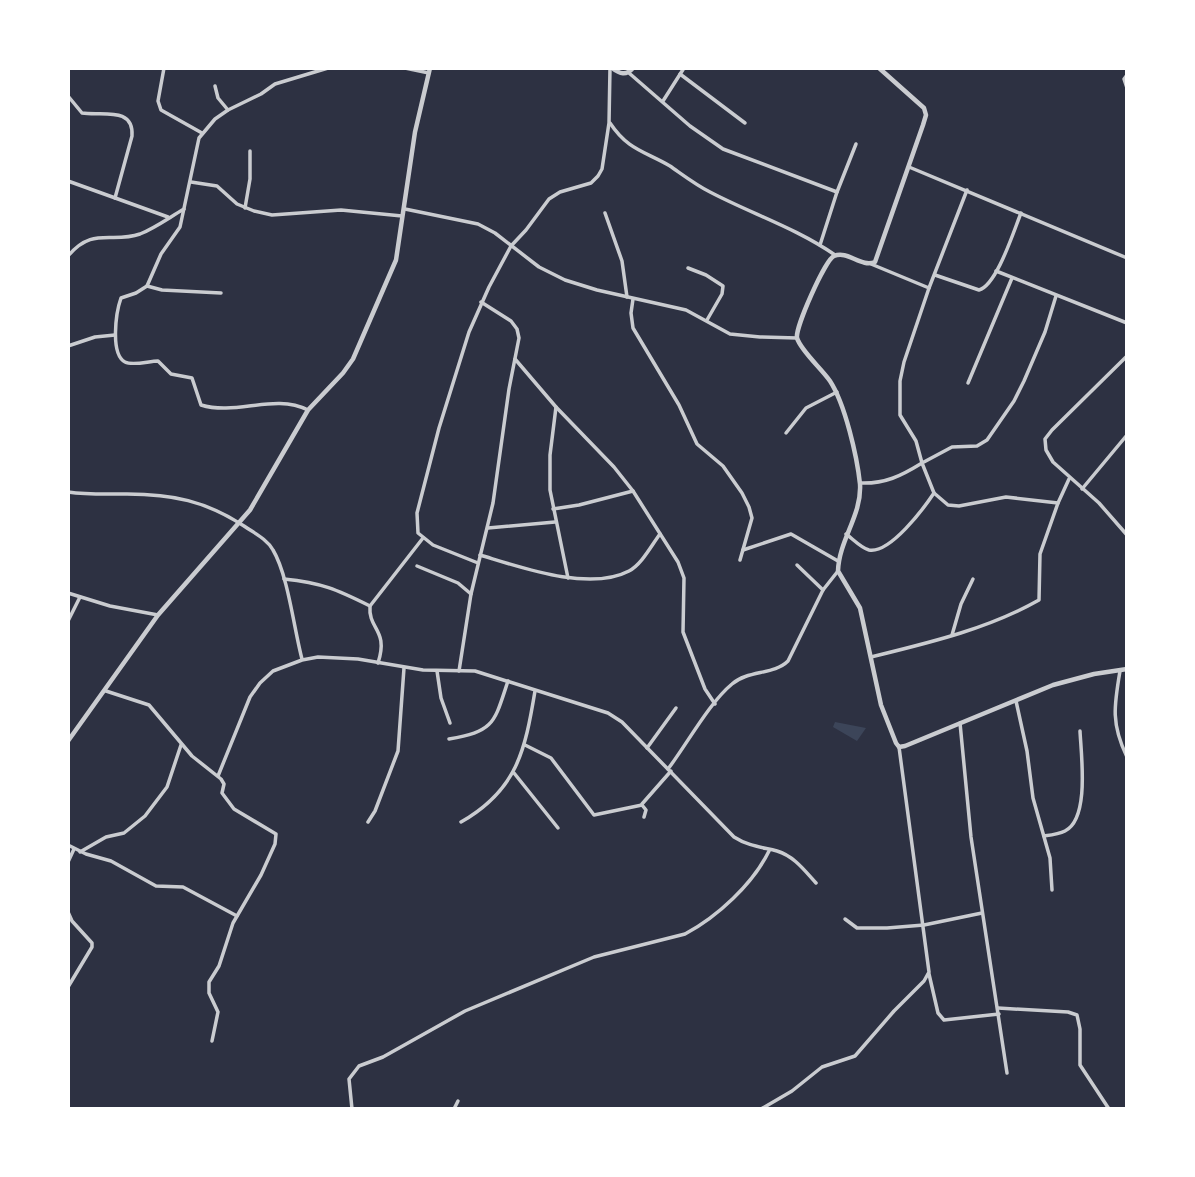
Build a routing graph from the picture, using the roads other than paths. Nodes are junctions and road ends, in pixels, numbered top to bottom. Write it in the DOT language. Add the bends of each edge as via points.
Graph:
graph roads {
  1 [pos="164,68"];
  2 [pos="328,68"];
  3 [pos="405,68"];
  4 [pos="611,68"];
  5 [pos="684,68"];
  6 [pos="880,68"];
  7 [pos="429,71"];
  8 [pos="631,71"];
  9 [pos="680,74"];
  10 [pos="1127,75"];
  11 [pos="215,86"];
  12 [pos="1127,88"];
  13 [pos="68,96"];
  14 [pos="663,101"];
  15 [pos="228,110"];
  16 [pos="609,123"];
  17 [pos="745,123"];
  18 [pos="202,133"];
  19 [pos="856,144"];
  20 [pos="250,151"];
  21 [pos="909,167"];
  22 [pos="68,181"];
  23 [pos="191,182"];
  24 [pos="967,190"];
  25 [pos="837,192"];
  26 [pos="115,198"];
  27 [pos="245,208"];
  28 [pos="184,209"];
  29 [pos="405,209"];
  30 [pos="1021,212"];
  31 [pos="605,213"];
  32 [pos="169,217"];
  33 [pos="404,217"];
  34 [pos="820,245"];
  35 [pos="511,246"];
  36 [pos="835,255"];
  37 [pos="68,256"];
  38 [pos="1127,258"];
  39 [pos="871,264"];
  40 [pos="688,268"];
  41 [pos="996,271"];
  42 [pos="935,275"];
  43 [pos="1012,278"];
  44 [pos="147,286"];
  45 [pos="929,288"];
  46 [pos="221,293"];
  47 [pos="1056,296"];
  48 [pos="626,297"];
  49 [pos="633,299"];
  50 [pos="481,302"];
  51 [pos="707,320"];
  52 [pos="1127,323"];
  53 [pos="115,335"];
  54 [pos="797,338"];
  55 [pos="68,346"];
  56 [pos="1127,356"];
  57 [pos="515,359"];
  58 [pos="968,383"];
  59 [pos="837,392"];
  60 [pos="556,407"];
  61 [pos="307,410"];
  62 [pos="786,433"];
  63 [pos="1127,435"];
  64 [pos="922,463"];
  65 [pos="1069,479"];
  66 [pos="860,484"];
  67 [pos="1082,489"];
  68 [pos="633,491"];
  69 [pos="68,492"];
  70 [pos="934,493"];
  71 [pos="1058,503"];
  72 [pos="552,509"];
  73 [pos="555,522"];
  74 [pos="238,523"];
  75 [pos="488,528"];
  76 [pos="660,534"];
  77 [pos="846,534"];
  78 [pos="1127,535"];
  79 [pos="423,538"];
  80 [pos="743,551"];
  81 [pos="480,555"];
  82 [pos="740,560"];
  83 [pos="838,561"];
  84 [pos="478,563"];
  85 [pos="797,565"];
  86 [pos="416,566"];
  87 [pos="838,571"];
  88 [pos="568,578"];
  89 [pos="284,579"];
  90 [pos="973,579"];
  91 [pos="823,590"];
  92 [pos="68,593"];
  93 [pos="471,594"];
  94 [pos="80,597"];
  95 [pos="370,606"];
  96 [pos="158,615"];
  97 [pos="68,621"];
  98 [pos="952,635"];
  99 [pos="871,657"];
  100 [pos="302,660"];
  101 [pos="378,663"];
  102 [pos="404,668"];
  103 [pos="1127,669"];
  104 [pos="437,671"];
  105 [pos="459,671"];
  106 [pos="1119,671"];
  107 [pos="508,681"];
  108 [pos="106,691"];
  109 [pos="535,691"];
  110 [pos="1016,701"];
  111 [pos="715,704"];
  112 [pos="676,708"];
  113 [pos="450,723"];
  114 [pos="960,723"];
  115 [pos="1080,731"];
  116 [pos="69,738"];
  117 [pos="449,739"];
  118 [pos="181,744"];
  119 [pos="525,745"];
  120 [pos="899,747"];
  121 [pos="648,748"];
  122 [pos="1127,757"];
  123 [pos="669,770"];
  124 [pos="513,773"];
  125 [pos="218,776"];
  126 [pos="642,805"];
  127 [pos="644,817"];
  128 [pos="368,822"];
  129 [pos="461,822"];
  130 [pos="558,828"];
  131 [pos="1044,836"];
  132 [pos="68,845"];
  133 [pos="74,849"];
  134 [pos="769,850"];
  135 [pos="80,852"];
  136 [pos="68,862"];
  137 [pos="816,883"];
  138 [pos="1052,890"];
  139 [pos="68,912"];
  140 [pos="982,913"];
  141 [pos="237,916"];
  142 [pos="845,919"];
  143 [pos="924,925"];
  144 [pos="929,972"];
  145 [pos="68,986"];
  146 [pos="998,1008"];
  147 [pos="999,1014"];
  148 [pos="212,1041"];
  149 [pos="1007,1073"];
  150 [pos="458,1101"];
  151 [pos="352,1109"];
  152 [pos="454,1109"];
  153 [pos="761,1109"];
  154 [pos="1109,1109"];
  1 -- 18 [label="street" via="158,101 161,110"];
  2 -- 15 [label="street" via="275,84"];
  3 -- 7 [label="street"];
  4 -- 8 [label="street" via="618,73"];
  4 -- 16 [label="street"];
  5 -- 9 [label="street"];
  6 -- 21 [label="street" via="924,108 926,115"];
  7 -- 29 [label="street"];
  8 -- 14 [label="street"];
  9 -- 14 [label="street"];
  9 -- 17 [label="street"];
  10 -- 12 [label="street"];
  11 -- 15 [label="street"];
  13 -- 26 [label="street" via="82,114 120,115 129,120 132,136"];
  14 -- 25 [label="street" via="723,149"];
  15 -- 18 [label="street"];
  16 -- 34 [label="street" via="648,157"];
  16 -- 35 [label="street" via="598,176 549,199"];
  18 -- 23 [label="street"];
  19 -- 25 [label="street"];
  20 -- 27 [label="street"];
  21 -- 24 [label="street"];
  21 -- 39 [label="street" via="878,256"];
  22 -- 26 [label="street"];
  23 -- 27 [label="street" via="217,186"];
  23 -- 28 [label="street"];
  24 -- 30 [label="street"];
  24 -- 42 [label="street"];
  25 -- 34 [label="street"];
  26 -- 32 [label="street"];
  27 -- 33 [label="street" via="272,215 341,209"];
  28 -- 32 [label="street"];
  28 -- 44 [label="street" via="180,228 161,254"];
  29 -- 33 [label="street"];
  29 -- 35 [label="street" via="478,224"];
  30 -- 38 [label="street"];
  30 -- 41 [label="street"];
  31 -- 48 [label="street" via="622,261"];
  32 -- 37 [label="street" via="136,234 89,240"];
  33 -- 61 [label="street" via="396,260 362,343 343,373"];
  34 -- 36 [label="street"];
  35 -- 48 [label="street" via="565,280"];
  35 -- 50 [label="street"];
  36 -- 39 [label="street"];
  36 -- 54 [label="street" via="817,284"];
  39 -- 45 [label="street"];
  40 -- 51 [label="street" via="723,286"];
  41 -- 42 [label="street" via="979,290"];
  41 -- 43 [label="street"];
  42 -- 45 [label="street"];
  43 -- 47 [label="street"];
  43 -- 58 [label="street"];
  44 -- 46 [label="street"];
  44 -- 53 [label="street" via="121,299"];
  45 -- 64 [label="street" via="904,362 899,396 900,415 916,441"];
  47 -- 52 [label="street"];
  47 -- 64 [label="street" via="1024,381 987,440 977,446 952,447"];
  48 -- 49 [label="street"];
  49 -- 51 [label="street" via="686,310"];
  49 -- 80 [label="street" via="633,328 697,444 723,466 749,506 752,519"];
  50 -- 57 [label="street" via="514,323 519,338"];
  50 -- 79 [label="street" via="453,380 421,495 416,524"];
  51 -- 54 [label="street" via="743,336"];
  53 -- 55 [label="street"];
  53 -- 61 [label="street" via="121,359 127,363 158,361 171,374 192,378 201,405 222,408 287,402"];
  54 -- 59 [label="street"];
  56 -- 65 [label="street" via="1045,439 1053,462"];
  57 -- 60 [label="street"];
  57 -- 75 [label="street"];
  59 -- 62 [label="street" via="806,408"];
  59 -- 66 [label="street"];
  60 -- 68 [label="street"];
  60 -- 72 [label="street" via="550,454"];
  61 -- 74 [label="street"];
  63 -- 67 [label="street"];
  64 -- 66 [label="street" via="882,483"];
  64 -- 70 [label="street"];
  65 -- 67 [label="street"];
  65 -- 71 [label="street"];
  66 -- 77 [label="street" via="860,503"];
  67 -- 78 [label="street"];
  68 -- 72 [label="street"];
  68 -- 76 [label="street"];
  69 -- 74 [label="street" via="194,500"];
  70 -- 71 [label="street" via="948,505 959,506 1006,497"];
  70 -- 77 [label="street" via="913,521 877,550"];
  71 -- 98 [label="street" via="1040,554 1039,600"];
  72 -- 73 [label="street"];
  73 -- 75 [label="street"];
  73 -- 88 [label="street"];
  74 -- 89 [label="street" via="273,549"];
  74 -- 96 [label="street"];
  75 -- 81 [label="street"];
  76 -- 88 [label="street" via="630,571"];
  76 -- 111 [label="street" via="684,578 683,632"];
  77 -- 83 [label="street"];
  79 -- 84 [label="street"];
  79 -- 95 [label="street"];
  80 -- 82 [label="street"];
  80 -- 83 [label="street" via="791,534"];
  81 -- 84 [label="street"];
  81 -- 88 [label="street"];
  83 -- 87 [label="street"];
  84 -- 93 [label="street"];
  85 -- 91 [label="street"];
  86 -- 93 [label="street" via="458,583"];
  87 -- 91 [label="street"];
  87 -- 99 [label="street" via="860,608"];
  89 -- 95 [label="street" via="318,583"];
  89 -- 100 [label="street"];
  90 -- 98 [label="street"];
  91 -- 111 [label="street" via="784,664 744,676"];
  92 -- 94 [label="street"];
  93 -- 105 [label="street"];
  94 -- 96 [label="street"];
  94 -- 97 [label="street"];
  95 -- 101 [label="street" via="383,645"];
  96 -- 108 [label="street"];
  98 -- 99 [label="street"];
  99 -- 120 [label="street" via="881,705"];
  100 -- 101 [label="street" via="336,656"];
  100 -- 125 [label="street" via="274,671 260,683"];
  101 -- 102 [label="street"];
  102 -- 104 [label="street"];
  102 -- 128 [label="street" via="398,751"];
  103 -- 106 [label="street"];
  104 -- 105 [label="street"];
  104 -- 113 [label="street"];
  105 -- 107 [label="street"];
  106 -- 110 [label="street" via="1074,678"];
  106 -- 122 [label="street" via="1114,717"];
  107 -- 109 [label="street"];
  107 -- 117 [label="street" via="489,726"];
  108 -- 116 [label="street"];
  108 -- 118 [label="street" via="149,705"];
  109 -- 119 [label="street"];
  109 -- 121 [label="street" via="608,713"];
  110 -- 114 [label="street"];
  110 -- 131 [label="street" via="1032,798"];
  111 -- 123 [label="street"];
  112 -- 121 [label="street"];
  114 -- 120 [label="street"];
  114 -- 140 [label="street"];
  115 -- 131 [label="street" via="1079,814 1065,832"];
  118 -- 125 [label="street"];
  118 -- 135 [label="street" via="167,787 145,816 124,833"];
  119 -- 124 [label="street"];
  119 -- 126 [label="street" via="551,758 594,815"];
  120 -- 143 [label="street"];
  121 -- 123 [label="street"];
  123 -- 126 [label="street"];
  123 -- 134 [label="street" via="734,837"];
  124 -- 129 [label="street" via="488,804"];
  124 -- 130 [label="street"];
  125 -- 141 [label="street" via="224,784 222,793 234,809 274,831 277,838"];
  126 -- 127 [label="street"];
  131 -- 138 [label="street"];
  132 -- 133 [label="street"];
  133 -- 135 [label="street"];
  133 -- 136 [label="street"];
  134 -- 137 [label="street" via="793,859"];
  134 -- 151 [label="street" via="735,895 696,928 594,957 465,1011 359,1066 349,1079"];
  135 -- 141 [label="street" via="111,861 156,886 183,887"];
  139 -- 145 [label="street" via="92,943"];
  140 -- 143 [label="street"];
  140 -- 146 [label="street"];
  141 -- 148 [label="street" via="209,982 218,1012"];
  142 -- 143 [label="street" via="857,928"];
  143 -- 144 [label="street"];
  144 -- 147 [label="street" via="938,1013 944,1020"];
  144 -- 153 [label="street" via="855,1056 822,1067"];
  146 -- 147 [label="street"];
  146 -- 154 [label="street" via="1077,1015 1080,1065"];
  147 -- 149 [label="street"];
  150 -- 152 [label="street"];
}
